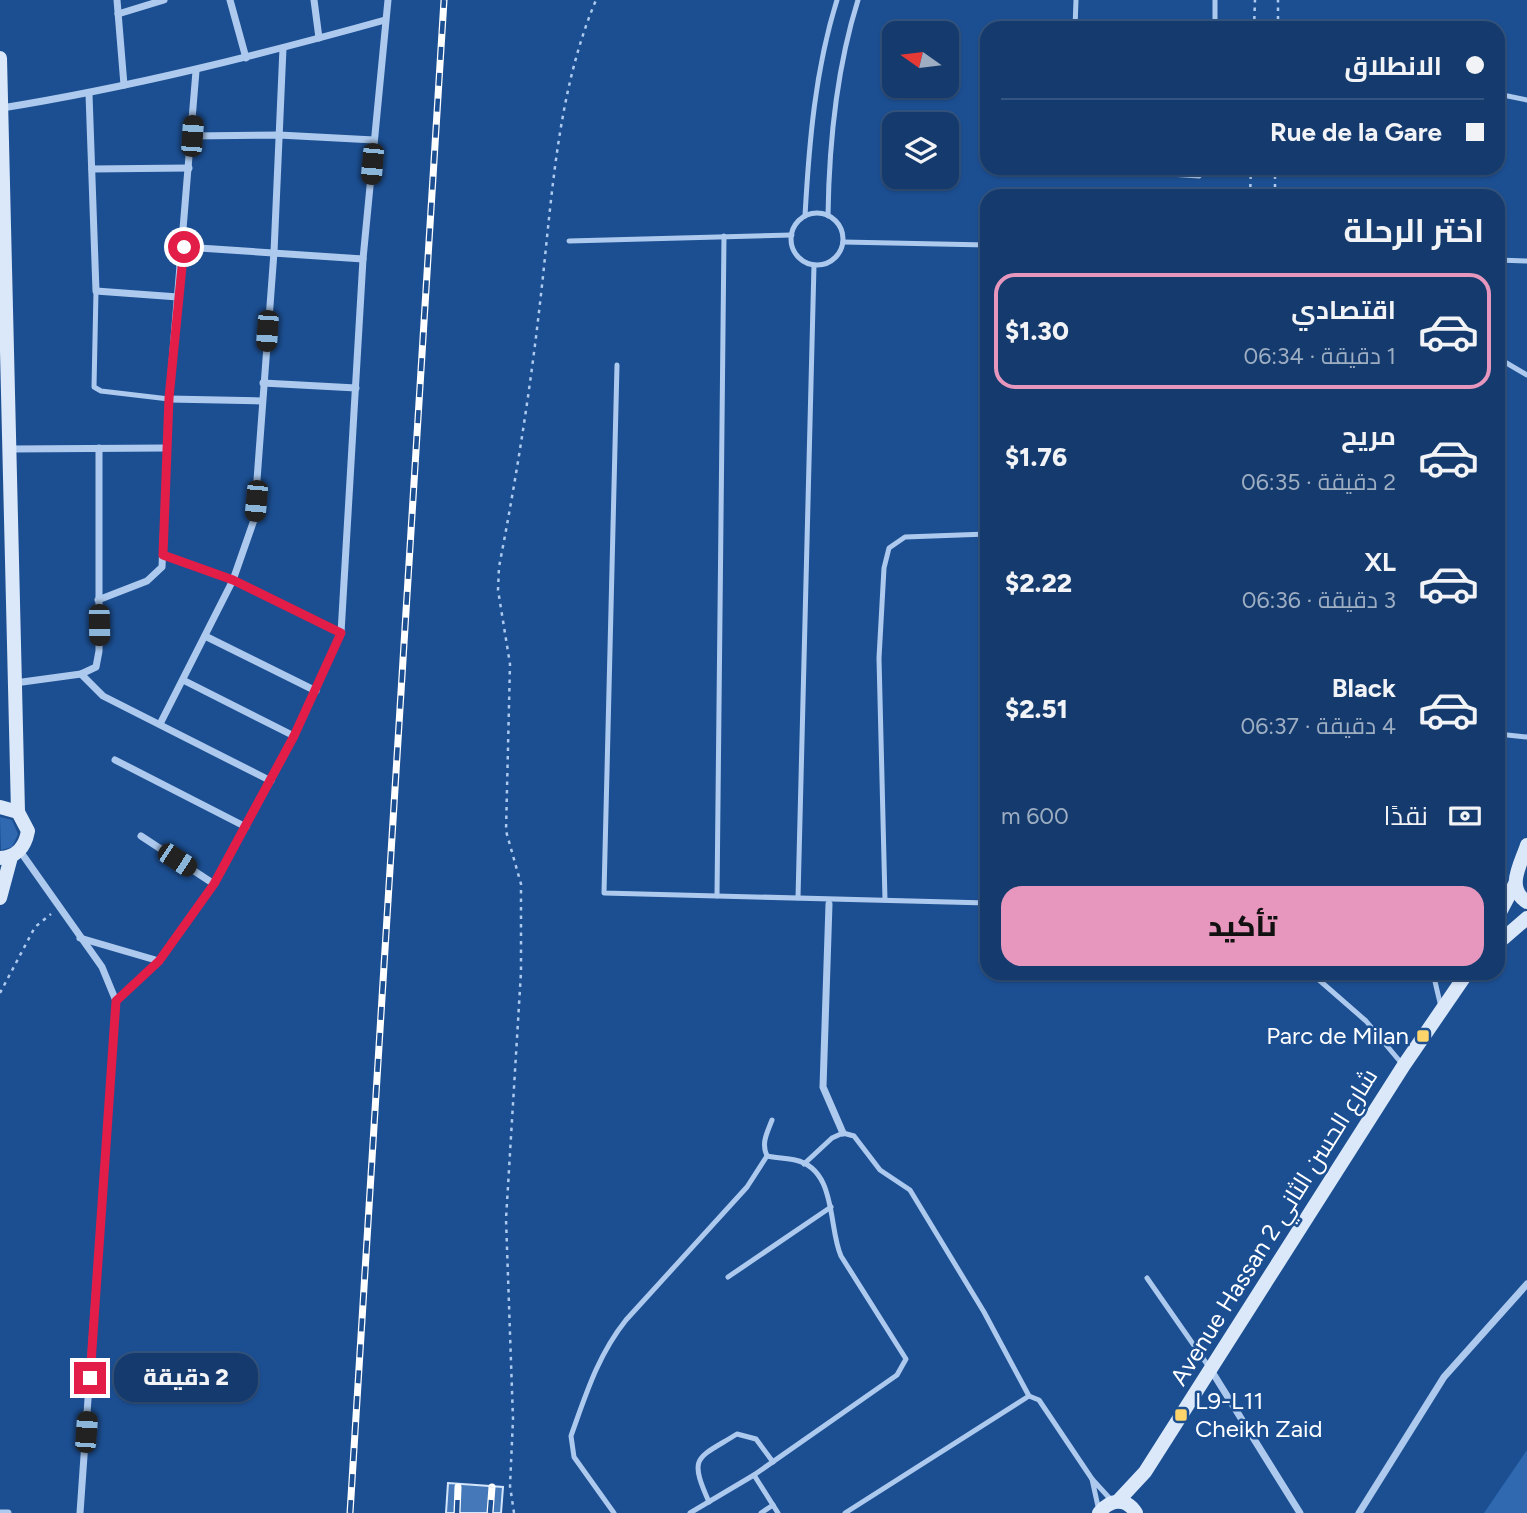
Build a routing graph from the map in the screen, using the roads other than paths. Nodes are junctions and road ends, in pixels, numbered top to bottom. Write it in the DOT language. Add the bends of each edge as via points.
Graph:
graph roads {
  1 [pos="117,0"];
  2 [pos="164,0"];
  3 [pos="230,0"];
  4 [pos="314,0"];
  5 [pos="388,0"];
  6 [pos="837,0"];
  7 [pos="858,0"];
  8 [pos="1076,0"];
  9 [pos="1215,0"];
  10 [pos="118,14"];
  11 [pos="385,20"];
  12 [pos="1075,21"];
  13 [pos="1215,21"];
  14 [pos="319,38"];
  15 [pos="283,48"];
  16 [pos="0,58"];
  17 [pos="246,58"];
  18 [pos="196,71"];
  19 [pos="124,85"];
  20 [pos="89,94"];
  21 [pos="1505,95"];
  22 [pos="1527,100"];
  23 [pos="2,108"];
  24 [pos="279,135"];
  25 [pos="192,136"];
  26 [pos="374,140"];
  27 [pos="189,167"];
  28 [pos="92,169"];
  29 [pos="2,209"];
  30 [pos="805,216"];
  31 [pos="828,216"];
  32 [pos="792,235"];
  33 [pos="724,236"];
  34 [pos="569,241"];
  35 [pos="843,243"];
  36 [pos="980,245"];
  37 [pos="184,247"];
  38 [pos="274,252"];
  39 [pos="363,259"];
  40 [pos="1505,260"];
  41 [pos="1527,261"];
  42 [pos="814,265"];
  43 [pos="96,291"];
  44 [pos="178,297"];
  45 [pos="4,305"];
  46 [pos="1505,362"];
  47 [pos="617,365"];
  48 [pos="1527,375"];
  49 [pos="263,383"];
  50 [pos="356,388"];
  51 [pos="169,398"];
  52 [pos="262,401"];
  53 [pos="99,448"];
  54 [pos="166,448"];
  55 [pos="10,449"];
  56 [pos="980,534"];
  57 [pos="163,555"];
  58 [pos="233,580"];
  59 [pos="98,600"];
  60 [pos="341,633"];
  61 [pos="205,636"];
  62 [pos="81,674"];
  63 [pos="183,680"];
  64 [pos="15,683"];
  65 [pos="316,691"];
  66 [pos="160,724"];
  67 [pos="1505,735"];
  68 [pos="294,736"];
  69 [pos="1527,737"];
  70 [pos="115,760"];
  71 [pos="271,780"];
  72 [pos="6,807"];
  73 [pos="246,827"];
  74 [pos="141,836"];
  75 [pos="1527,845"];
  76 [pos="10,855"];
  77 [pos="1523,865"];
  78 [pos="214,884"];
  79 [pos="1515,884"];
  80 [pos="717,896"];
  81 [pos="0,898"];
  82 [pos="798,898"];
  83 [pos="885,900"];
  84 [pos="980,902"];
  85 [pos="1527,902"];
  86 [pos="1505,903"];
  87 [pos="829,904"];
  88 [pos="1527,918"];
  89 [pos="1505,937"];
  90 [pos="80,938"];
  91 [pos="159,961"];
  92 [pos="1319,980"];
  93 [pos="1435,980"];
  94 [pos="1462,980"];
  95 [pos="116,1001"];
  96 [pos="1441,1008"];
  97 [pos="1404,1065"];
  98 [pos="772,1120"];
  99 [pos="843,1132"];
  100 [pos="767,1156"];
  101 [pos="804,1164"];
  102 [pos="831,1207"];
  103 [pos="728,1277"];
  104 [pos="1147,1278"];
  105 [pos="1527,1284"];
  106 [pos="1211,1370"];
  107 [pos="1029,1396"];
  108 [pos="773,1462"];
  109 [pos="1145,1472"];
  110 [pos="754,1475"];
  111 [pos="1092,1479"];
  112 [pos="1115,1501"];
  113 [pos="709,1502"];
  114 [pos="773,1505"];
  115 [pos="1135,1511"];
  116 [pos="1,1513"];
  117 [pos="8,1513"];
  118 [pos="80,1513"];
  119 [pos="614,1513"];
  120 [pos="690,1513"];
  121 [pos="761,1513"];
  122 [pos="778,1513"];
  123 [pos="845,1513"];
  124 [pos="1099,1513"];
  125 [pos="1300,1513"];
  126 [pos="1359,1513"];
  1 -- 10 [label="street"];
  2 -- 10 [label="street"];
  3 -- 17 [label="street"];
  4 -- 14 [label="street"];
  5 -- 11 [label="street"];
  6 -- 30 [label="lane" via="818,80"];
  7 -- 31 [label="lane" via="830,138"];
  8 -- 12 [label="lane"];
  9 -- 13 [label="lane"];
  10 -- 19 [label="street"];
  11 -- 14 [label="street"];
  11 -- 26 [label="street"];
  14 -- 15 [label="street"];
  15 -- 17 [label="street"];
  15 -- 24 [label="street"];
  16 -- 23 [label="main road"];
  17 -- 18 [label="street"];
  18 -- 19 [label="street"];
  18 -- 25 [label="street"];
  19 -- 20 [label="street"];
  20 -- 23 [label="street"];
  20 -- 28 [label="street"];
  21 -- 22 [label="lane"];
  23 -- 29 [label="main road"];
  24 -- 25 [label="street"];
  24 -- 26 [label="street"];
  24 -- 38 [label="street"];
  25 -- 27 [label="street"];
  26 -- 39 [label="street"];
  27 -- 28 [label="street"];
  27 -- 37 [label="street"];
  28 -- 43 [label="street"];
  29 -- 45 [label="main road"];
  30 -- 31 [label="lane"];
  30 -- 32 [label="lane"];
  31 -- 35 [label="lane" via="840,227"];
  32 -- 33 [label="lane"];
  32 -- 42 [label="lane" via="799,258"];
  33 -- 34 [label="lane"];
  33 -- 80 [label="lane"];
  35 -- 36 [label="lane"];
  35 -- 42 [label="lane" via="829,262"];
  37 -- 38 [label="street"];
  37 -- 44 [label="street"];
  38 -- 39 [label="street"];
  38 -- 49 [label="street"];
  39 -- 50 [label="street"];
  40 -- 41 [label="lane"];
  42 -- 82 [label="lane"];
  43 -- 44 [label="street"];
  43 -- 51 [label="lane" via="94,387 97,391"];
  44 -- 51 [label="street"];
  45 -- 55 [label="main road"];
  46 -- 48 [label="lane"];
  47 -- 80 [label="lane" via="604,893"];
  49 -- 50 [label="street"];
  49 -- 52 [label="street"];
  50 -- 60 [label="street"];
  51 -- 52 [label="street"];
  51 -- 54 [label="street"];
  52 -- 58 [label="street" via="254,520"];
  53 -- 54 [label="street"];
  53 -- 55 [label="street"];
  53 -- 59 [label="street"];
  54 -- 57 [label="street"];
  55 -- 64 [label="main road"];
  56 -- 83 [label="lane" via="905,537 889,548 879,658"];
  57 -- 58 [label="street"];
  57 -- 59 [label="street" via="162,567 147,582"];
  58 -- 60 [label="street"];
  58 -- 61 [label="street"];
  59 -- 62 [label="street" via="98,659 96,667"];
  60 -- 65 [label="street"];
  61 -- 63 [label="street"];
  61 -- 65 [label="street"];
  62 -- 64 [label="street"];
  62 -- 66 [label="street" via="103,696"];
  63 -- 66 [label="street"];
  63 -- 68 [label="street"];
  64 -- 72 [label="main road"];
  65 -- 68 [label="street"];
  66 -- 71 [label="street"];
  67 -- 69 [label="lane"];
  68 -- 71 [label="street"];
  70 -- 73 [label="street"];
  71 -- 73 [label="street"];
  72 -- 76 [label="main road" via="28,831"];
  73 -- 78 [label="street"];
  74 -- 78 [label="street"];
  75 -- 77 [label="main road"];
  76 -- 81 [label="main road"];
  76 -- 90 [label="street"];
  77 -- 79 [label="main road"];
  78 -- 91 [label="street"];
  79 -- 85 [label="main road"];
  79 -- 86 [label="main road"];
  80 -- 82 [label="lane"];
  82 -- 83 [label="lane"];
  83 -- 84 [label="lane"];
  87 -- 99 [label="street" via="823,1087"];
  88 -- 89 [label="main road"];
  90 -- 91 [label="street"];
  90 -- 95 [label="street" via="102,967"];
  91 -- 95 [label="street"];
  92 -- 97 [label="lane" via="1366,1021"];
  93 -- 96 [label="lane"];
  94 -- 96 [label="main road, Avenue Hassan 2 شارع الحسن الثاني"];
  95 -- 118 [label="street"];
  96 -- 97 [label="main road, Avenue Hassan 2 شارع الحسن الثاني"];
  97 -- 106 [label="main road, Avenue Hassan 2 شارع الحسن الثاني"];
  98 -- 100 [label="lane" via="765,1137"];
  99 -- 101 [label="lane"];
  99 -- 107 [label="lane" via="853,1136 880,1170 910,1190"];
  100 -- 101 [label="lane"];
  100 -- 119 [label="lane" via="747,1187 626,1320 595,1370 571,1447"];
  101 -- 102 [label="lane" via="827,1191"];
  102 -- 103 [label="lane"];
  102 -- 108 [label="lane" via="836,1244 906,1359 897,1375"];
  104 -- 106 [label="lane"];
  105 -- 126 [label="street" via="1444,1377"];
  106 -- 109 [label="main road, Avenue Hassan 2 شارع الحسن الثاني"];
  106 -- 125 [label="street"];
  107 -- 111 [label="lane" via="1039,1400"];
  107 -- 123 [label="lane"];
  108 -- 110 [label="lane"];
  108 -- 113 [label="lane" via="756,1439 737,1434 702,1456 696,1466"];
  109 -- 112 [label="main road, Avenue Hassan 2 شارع الحسن الثاني"];
  109 -- 115 [label="main road, Avenue Hassan 2 شارع الحسن الثاني"];
  110 -- 113 [label="lane"];
  110 -- 114 [label="lane"];
  111 -- 112 [label="lane"];
  111 -- 124 [label="lane"];
  112 -- 115 [label="main road"];
  112 -- 124 [label="main road, Avenue Hassan 2 شارع الحسن الثاني"];
  113 -- 120 [label="lane"];
  114 -- 121 [label="lane"];
  114 -- 122 [label="lane"];
  116 -- 117 [label="street"];
}
